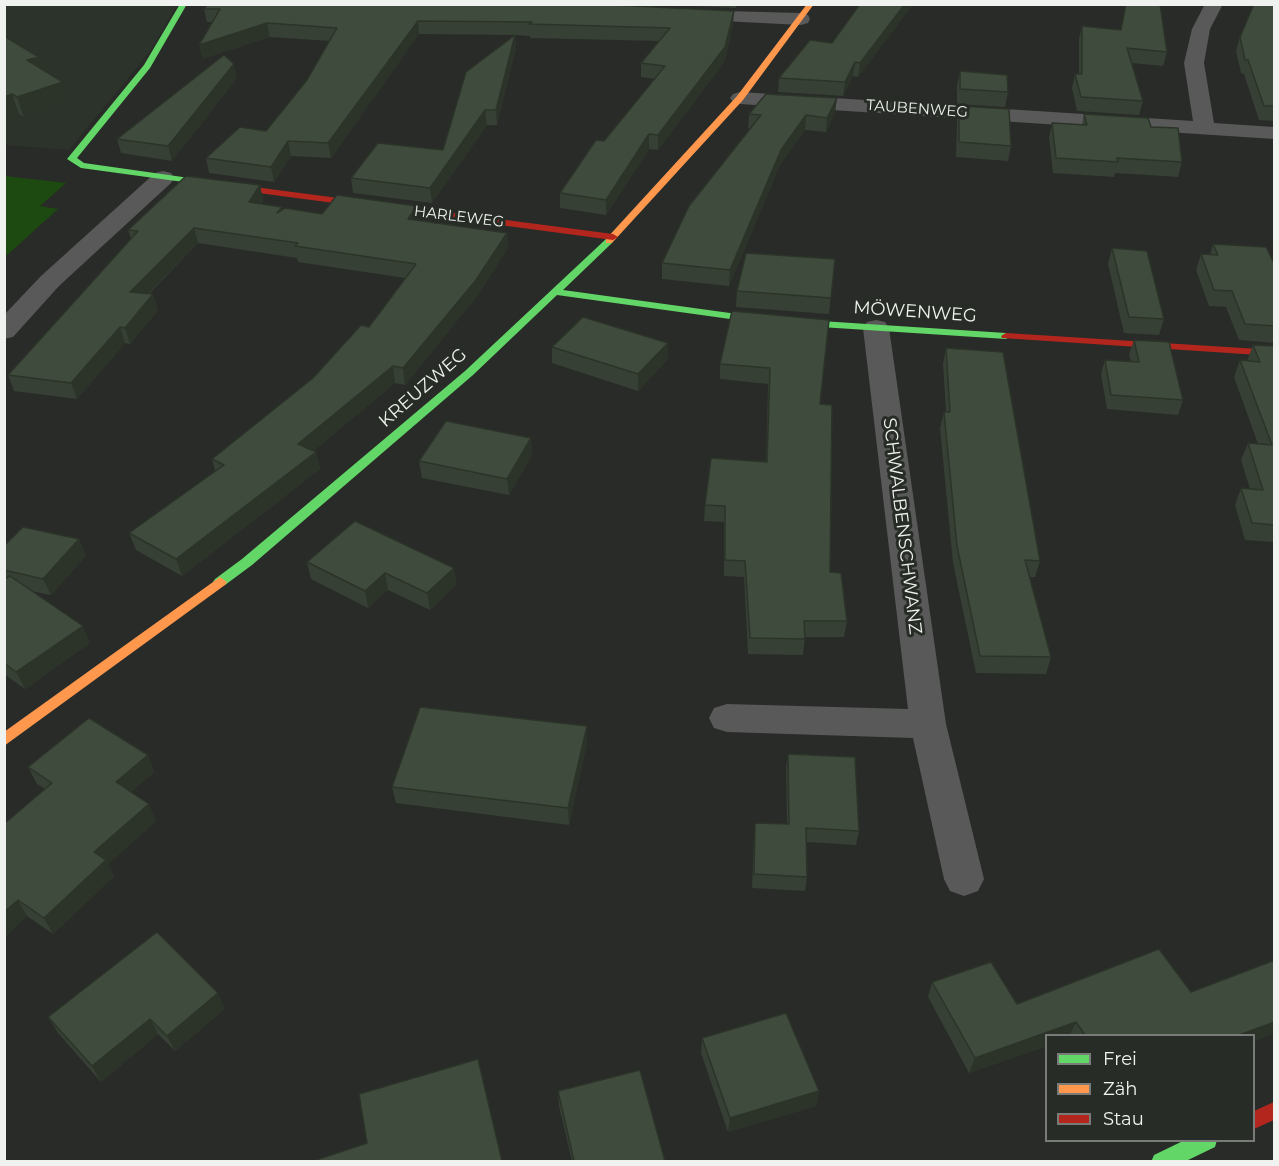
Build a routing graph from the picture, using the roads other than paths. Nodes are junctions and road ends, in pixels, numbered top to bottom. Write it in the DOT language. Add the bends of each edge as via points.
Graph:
graph roads {
  1 [pos="184,4"];
  2 [pos="1214,4"];
  3 [pos="806,12"];
  4 [pos="672,14"];
  5 [pos="740,98"];
  6 [pos="1204,127"];
  7 [pos="1275,133"];
  8 [pos="162,178"];
  9 [pos="613,237"];
  10 [pos="555,292"];
  11 [pos="876,328"];
  12 [pos="4,332"];
  13 [pos="1275,353"];
  14 [pos="727,718"];
  15 [pos="928,724"];
  16 [pos="4,740"];
  17 [pos="964,879"];
  18 [pos="1275,1111"];
  19 [pos="1255,1120"];
  20 [pos="1204,1142"];
  21 [pos="1161,1161"];
  1 -- 8 [label="street, HARLEWEG" via="156,55 72,159 81,165"];
  2 -- 6 [label="street" via="1201,29 1194,63"];
  3 -- 4 [label="street"];
  3 -- 5 [label="street, KREUZWEG"];
  5 -- 6 [label="street, TAUBENWEG"];
  5 -- 9 [label="street, KREUZWEG"];
  6 -- 7 [label="street, TAUBENWEG"];
  8 -- 9 [label="street, HARLEWEG"];
  8 -- 12 [label="street" via="50,281"];
  9 -- 10 [label="street, KREUZWEG"];
  10 -- 11 [label="street, MÖWENWEG" via="759,320"];
  10 -- 16 [label="street, KREUZWEG" via="469,373 247,562"];
  11 -- 13 [label="street, MÖWENWEG"];
  11 -- 15 [label="street, SCHWALBENSCHWANZ"];
  14 -- 15 [label="street"];
  15 -- 17 [label="street, SCHWALBENSCHWANZ"];
  18 -- 19 [label="street"];
  20 -- 21 [label="street"];
}
